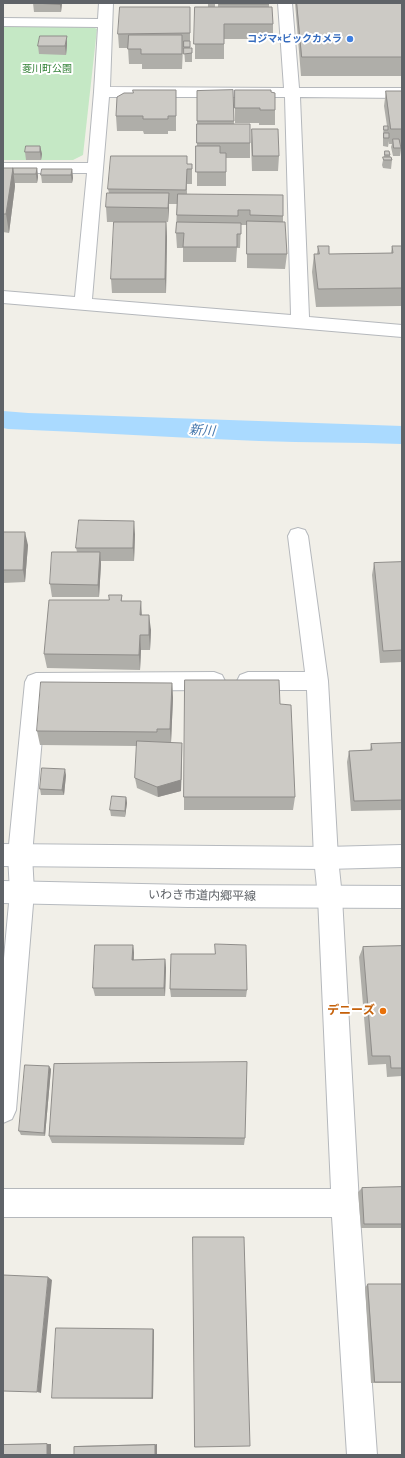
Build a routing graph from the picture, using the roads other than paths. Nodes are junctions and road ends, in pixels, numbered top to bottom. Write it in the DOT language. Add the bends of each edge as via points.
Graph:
graph roads {
  1 [pos="106,3"];
  2 [pos="285,3"];
  3 [pos="3,22"];
  4 [pos="105,22"];
  5 [pos="102,92"];
  6 [pos="402,92"];
  7 [pos="292,93"];
  8 [pos="3,168"];
  9 [pos="95,168"];
  10 [pos="3,297"];
  11 [pos="83,304"];
  12 [pos="300,321"];
  13 [pos="402,331"];
  14 [pos="298,536"];
  15 [pos="317,681"];
  16 [pos="11,855"];
  17 [pos="402,856"];
  18 [pos="326,858"];
  19 [pos="13,892"];
  20 [pos="330,897"];
  21 [pos="402,897"];
  22 [pos="3,1110"];
  23 [pos="3,1203"];
  24 [pos="345,1203"];
  25 [pos="362,1455"];
  1 -- 4 [label="street"];
  2 -- 7 [label="street"];
  3 -- 4 [label="street"];
  4 -- 5 [label="street"];
  5 -- 7 [label="street"];
  5 -- 9 [label="street"];
  6 -- 7 [label="street"];
  7 -- 12 [label="street"];
  8 -- 9 [label="street"];
  9 -- 11 [label="street"];
  10 -- 11 [label="street"];
  11 -- 12 [label="street"];
  12 -- 13 [label="street"];
  14 -- 15 [label="street"];
  15 -- 16 [label="street" via="36,682"];
  15 -- 18 [label="street"];
  16 -- 18 [label="street"];
  16 -- 19 [label="street"];
  17 -- 18 [label="street"];
  18 -- 20 [label="street"];
  19 -- 20 [label="street, いわき市道内郷平線"];
  19 -- 22 [label="street"];
  20 -- 21 [label="street, いわき市道内郷平線"];
  20 -- 24 [label="street"];
  23 -- 24 [label="street"];
  24 -- 25 [label="street"];
}
